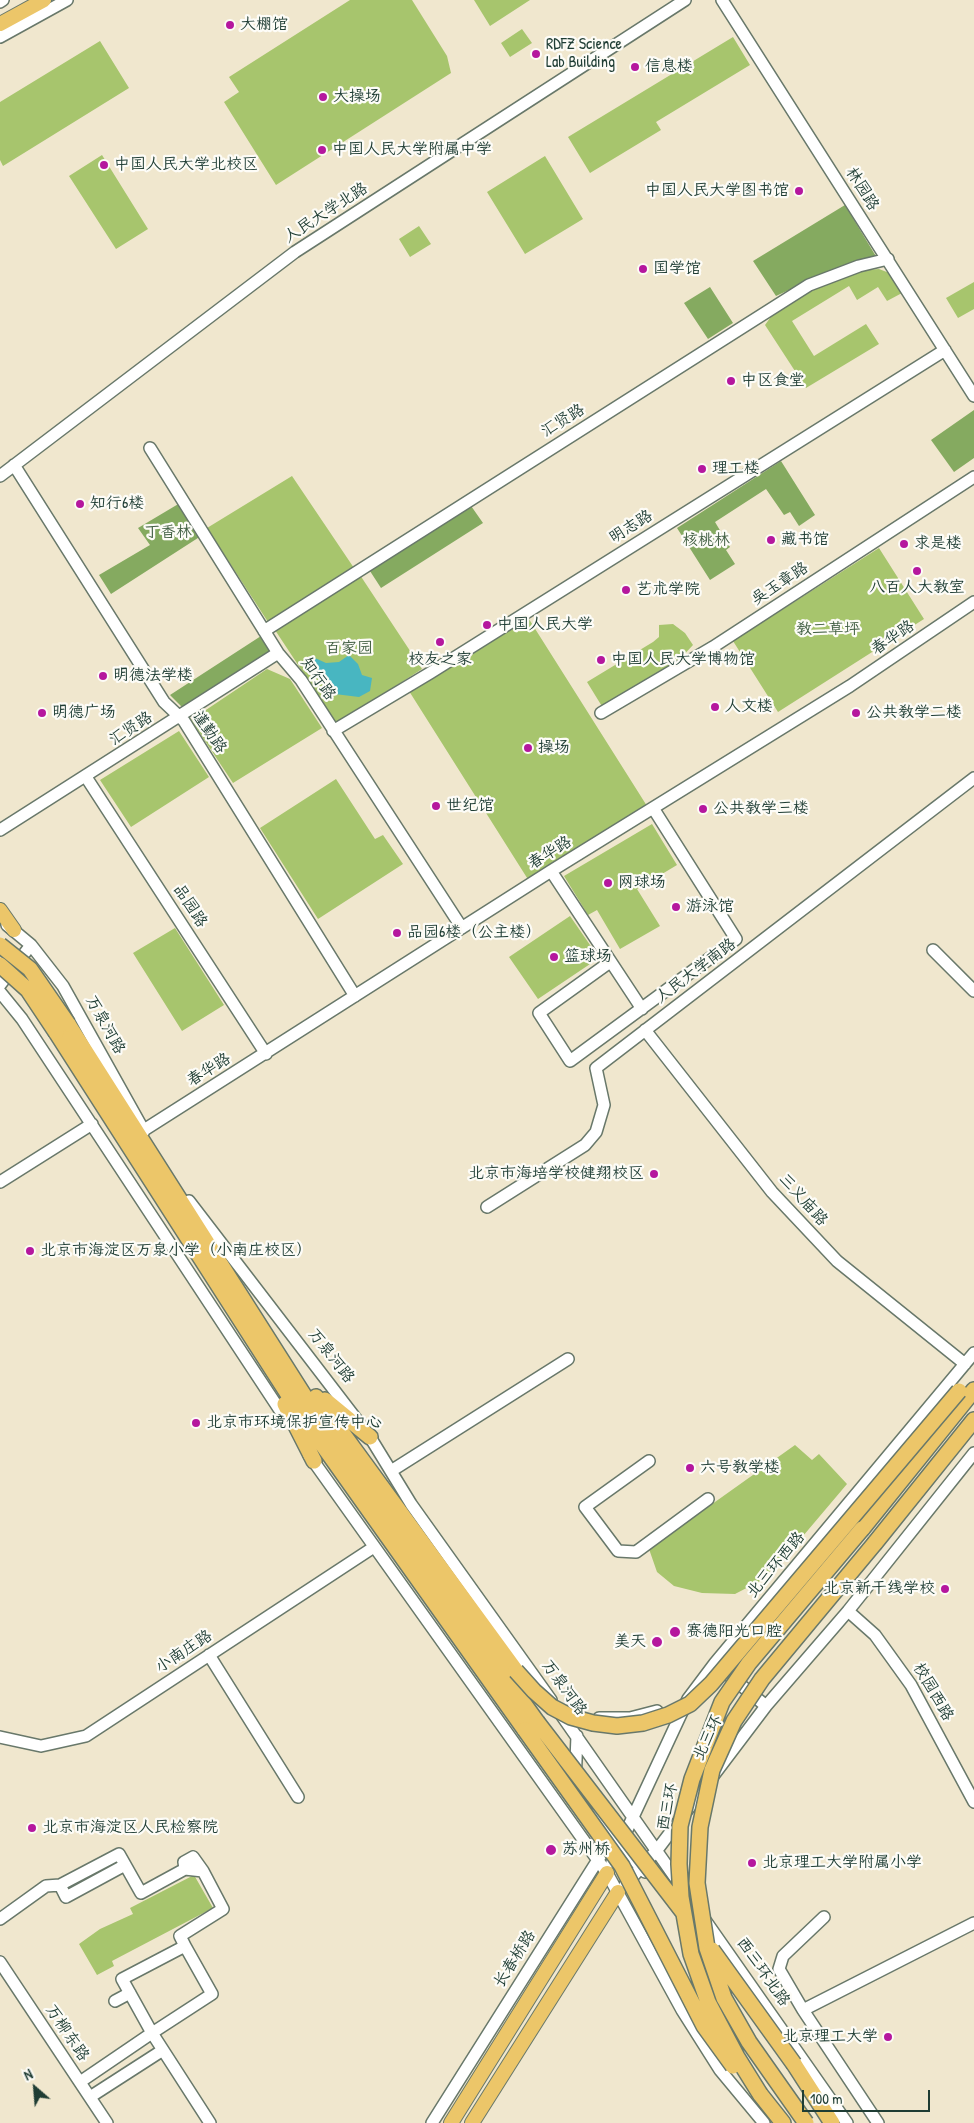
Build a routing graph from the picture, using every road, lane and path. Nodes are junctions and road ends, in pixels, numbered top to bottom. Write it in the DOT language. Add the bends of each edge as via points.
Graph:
graph roads {
  1 [pos="3,0"];
  2 [pos="26,0"];
  3 [pos="44,0"];
  4 [pos="685,0"];
  5 [pos="722,0"];
  6 [pos="0,2"];
  7 [pos="60,2"];
  8 [pos="0,14"];
  9 [pos="0,24"];
  10 [pos="0,37"];
  11 [pos="888,259"];
  12 [pos="945,350"];
  13 [pos="974,396"];
  14 [pos="150,448"];
  15 [pos="14,465"];
  16 [pos="0,476"];
  17 [pos="974,477"];
  18 [pos="974,602"];
  19 [pos="264,631"];
  20 [pos="278,654"];
  21 [pos="601,713"];
  22 [pos="180,716"];
  23 [pos="333,731"];
  24 [pos="86,776"];
  25 [pos="974,778"];
  26 [pos="653,808"];
  27 [pos="0,830"];
  28 [pos="551,871"];
  29 [pos="0,910"];
  30 [pos="0,921"];
  31 [pos="462,928"];
  32 [pos="14,930"];
  33 [pos="0,943"];
  34 [pos="31,945"];
  35 [pos="933,950"];
  36 [pos="610,962"];
  37 [pos="0,965"];
  38 [pos="0,985"];
  39 [pos="974,991"];
  40 [pos="0,992"];
  41 [pos="355,996"];
  42 [pos="642,1009"];
  43 [pos="62,1028"];
  44 [pos="646,1030"];
  45 [pos="266,1054"];
  46 [pos="92,1124"];
  47 [pos="144,1130"];
  48 [pos="0,1182"];
  49 [pos="487,1208"];
  50 [pos="261,1327"];
  51 [pos="253,1340"];
  52 [pos="974,1353"];
  53 [pos="568,1359"];
  54 [pos="965,1364"];
  55 [pos="974,1378"];
  56 [pos="308,1385"];
  57 [pos="967,1390"];
  58 [pos="974,1420"];
  59 [pos="370,1437"];
  60 [pos="974,1453"];
  61 [pos="314,1461"];
  62 [pos="650,1461"];
  63 [pos="391,1471"];
  64 [pos="708,1499"];
  65 [pos="374,1547"];
  66 [pos="848,1611"];
  67 [pos="209,1655"];
  68 [pos="715,1663"];
  69 [pos="549,1698"];
  70 [pos="688,1699"];
  71 [pos="766,1706"];
  72 [pos="531,1726"];
  73 [pos="577,1736"];
  74 [pos="0,1738"];
  75 [pos="575,1784"];
  76 [pos="546,1787"];
  77 [pos="298,1797"];
  78 [pos="974,1802"];
  79 [pos="688,1809"];
  80 [pos="633,1818"];
  81 [pos="618,1842"];
  82 [pos="656,1850"];
  83 [pos="598,1860"];
  84 [pos="642,1870"];
  85 [pos="607,1872"];
  86 [pos="687,1894"];
  87 [pos="621,1896"];
  88 [pos="824,1917"];
  89 [pos="0,1919"];
  90 [pos="974,1922"];
  91 [pos="185,1946"];
  92 [pos="0,1962"];
  93 [pos="130,1993"];
  94 [pos="115,2001"];
  95 [pos="803,2010"];
  96 [pos="152,2033"];
  97 [pos="163,2050"];
  98 [pos="80,2082"];
  99 [pos="760,2094"];
  100 [pos="90,2097"];
  101 [pos="839,2121"];
  102 [pos="107,2123"];
  103 [pos="210,2123"];
  104 [pos="432,2123"];
  105 [pos="451,2123"];
  106 [pos="472,2123"];
  107 [pos="764,2123"];
  108 [pos="783,2123"];
  109 [pos="806,2123"];
  110 [pos="878,2123"];
  1 -- 6 [label="street"];
  2 -- 8 [label="main road"];
  3 -- 9 [label="main road"];
  4 -- 15 [label="street, 人民大学北路" via="295,252"];
  5 -- 11 [label="street, 林园路"];
  7 -- 10 [label="street"];
  11 -- 12 [label="street, 林园路"];
  11 -- 19 [label="street, 汇贤路" via="809,285"];
  12 -- 13 [label="street, 林园路"];
  12 -- 23 [label="street, 明志路"];
  14 -- 19 [label="street, 知行路"];
  15 -- 16 [label="street, 人民大学北路"];
  15 -- 22 [label="street, 谨勤路" via="164,702"];
  17 -- 21 [label="street, 吴玉章路" via="713,647"];
  18 -- 26 [label="street, 春华路" via="850,686"];
  19 -- 20 [label="street, 知行路"];
  20 -- 22 [label="street, 汇贤路"];
  20 -- 23 [label="street, 知行路" via="301,680"];
  22 -- 24 [label="street, 汇贤路"];
  22 -- 41 [label="street, 谨勤路"];
  23 -- 31 [label="street, 知行路"];
  24 -- 27 [label="street, 汇贤路"];
  24 -- 45 [label="street, 品园路"];
  25 -- 44 [label="street, 人民大学南路"];
  26 -- 28 [label="street, 春华路"];
  26 -- 42 [label="street" via="736,939"];
  28 -- 31 [label="street, 春华路"];
  28 -- 36 [label="street"];
  29 -- 32 [label="main road"];
  30 -- 32 [label="street, 万泉河路"];
  31 -- 41 [label="street, 春华路"];
  32 -- 33 [label="street"];
  32 -- 34 [label="street, 万泉河路"];
  33 -- 43 [label="highway, 万泉河路, bridge" via="30,969"];
  34 -- 38 [label="street"];
  34 -- 47 [label="street, 万泉河路" via="63,986"];
  35 -- 39 [label="street"];
  36 -- 42 [label="street"];
  36 -- 42 [label="street" via="540,1013 570,1061"];
  37 -- 43 [label="highway, 万泉河路, bridge"];
  40 -- 46 [label="street" via="22,1019"];
  41 -- 45 [label="street, 春华路"];
  43 -- 50 [label="highway, 万泉河路"];
  43 -- 51 [label="highway, 万泉河路"];
  44 -- 49 [label="street, 人民大学南路" via="596,1068 604,1105 596,1132 585,1145"];
  44 -- 54 [label="street, 三义庙路" via="772,1192 837,1261"];
  45 -- 47 [label="street, 春华路"];
  46 -- 48 [label="street"];
  46 -- 61 [label="street"];
  47 -- 59 [label="street, 万泉河路" via="192,1207 310,1355"];
  50 -- 56 [label="highway"];
  50 -- 72 [label="highway, 万泉河路" via="312,1408"];
  51 -- 61 [label="highway"];
  51 -- 72 [label="highway, 万泉河路" via="302,1416"];
  52 -- 54 [label="street, 北三环西路"];
  53 -- 63 [label="street"];
  54 -- 68 [label="street, 北三环西路"];
  55 -- 57 [label="highway"];
  56 -- 57 [label="highway, bridge" via="516,1671 534,1691 552,1707 571,1717 617,1726 643,1723 668,1715 690,1704 711,1684"];
  56 -- 59 [label="highway"];
  57 -- 99 [label="highway, 西三环, bridge" via="862,1529 749,1663 722,1702 692,1779 680,1826 679,1864 691,1954 708,2002"];
  58 -- 109 [label="highway, 北三环, bridge" via="762,1679 734,1721 712,1770 700,1827 697,1883 707,1948 724,1998 749,2042"];
  59 -- 63 [label="street, 万泉河路"];
  60 -- 66 [label="street"];
  61 -- 65 [label="street"];
  62 -- 64 [label="street" via="585,1507 618,1551 636,1552"];
  63 -- 69 [label="street, 万泉河路"];
  65 -- 67 [label="street, 小南庄路"];
  65 -- 76 [label="street"];
  66 -- 71 [label="street"];
  66 -- 78 [label="street, 校园西路" via="875,1634 912,1685"];
  67 -- 74 [label="street, 小南庄路" via="86,1736 41,1746"];
  67 -- 77 [label="street"];
  68 -- 70 [label="street, 北三环西路"];
  68 -- 71 [label="street"];
  69 -- 70 [label="street" via="574,1712 600,1718 652,1713"];
  69 -- 73 [label="street, 万泉河路"];
  70 -- 80 [label="street, 北三环西路"];
  71 -- 79 [label="street"];
  72 -- 99 [label="highway, bridge" via="622,1866 704,2026 731,2063"];
  72 -- 101 [label="highway, bridge" via="739,1984"];
  73 -- 75 [label="street"];
  73 -- 80 [label="street, 万泉河路"];
  75 -- 76 [label="street" via="562,1788"];
  75 -- 81 [label="street"];
  76 -- 83 [label="street"];
  79 -- 82 [label="street"];
  79 -- 86 [label="street" via="677,1844 678,1866"];
  80 -- 81 [label="street, 北三环西路"];
  80 -- 82 [label="street, 万泉河路"];
  81 -- 83 [label="street, 长春桥路"];
  81 -- 84 [label="street"];
  81 -- 85 [label="street"];
  82 -- 84 [label="street"];
  82 -- 86 [label="street, 西三环北路"];
  83 -- 85 [label="street"];
  83 -- 104 [label="street, 长春桥路"];
  84 -- 86 [label="street"];
  84 -- 87 [label="street"];
  85 -- 87 [label="street"];
  85 -- 105 [label="main road, 长春桥路"];
  86 -- 101 [label="street, 西三环北路"];
  87 -- 106 [label="main road"];
  87 -- 107 [label="street" via="682,2010 720,2070"];
  88 -- 95 [label="street" via="783,1956 779,1966"];
  89 -- 91 [label="street" via="46,1886 60,1886 119,1854 141,1893 184,1869 202,1871 223,1909 180,1936"];
  90 -- 95 [label="street"];
  91 -- 93 [label="street" via="122,1980"];
  91 -- 96 [label="street" via="212,1994"];
  92 -- 98 [label="street, 万柳东路"];
  93 -- 94 [label="street"];
  93 -- 96 [label="street"];
  95 -- 110 [label="street"];
  96 -- 97 [label="street"];
  96 -- 98 [label="street"];
  97 -- 100 [label="street"];
  97 -- 103 [label="street"];
  98 -- 100 [label="street, 万柳东路"];
  99 -- 108 [label="highway, 西三环"];
  100 -- 102 [label="street, 万柳东路"];
}
